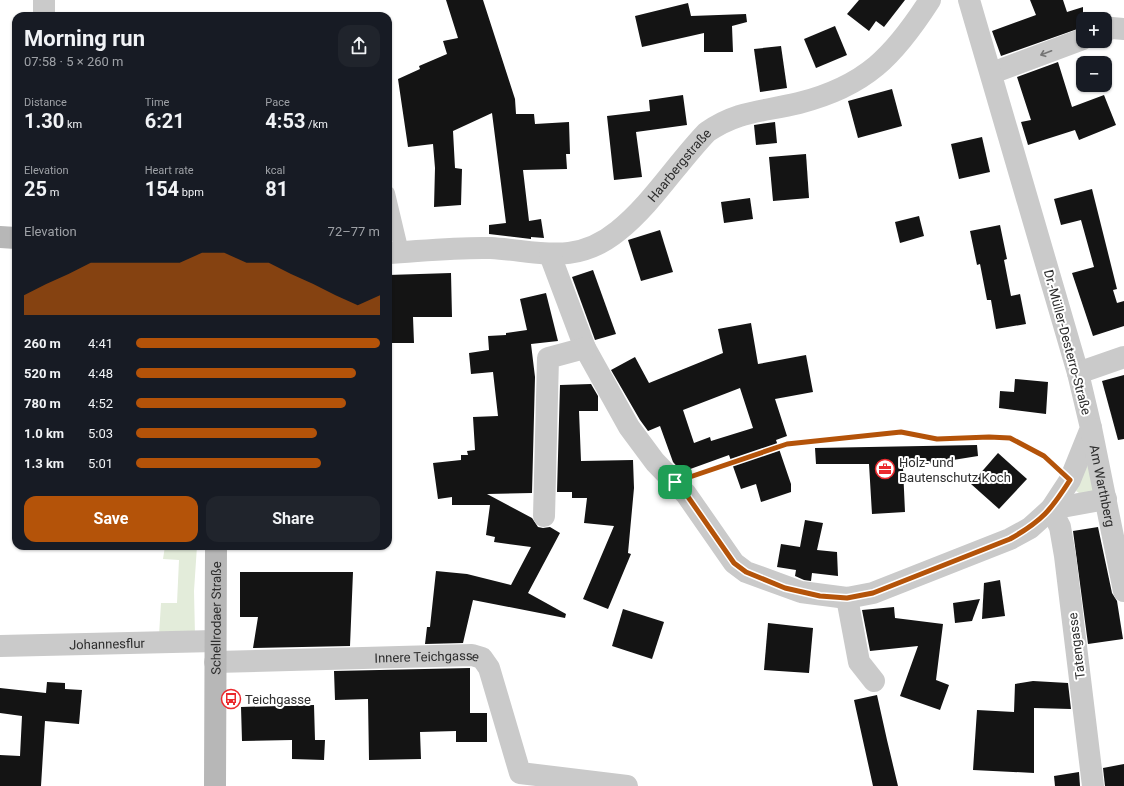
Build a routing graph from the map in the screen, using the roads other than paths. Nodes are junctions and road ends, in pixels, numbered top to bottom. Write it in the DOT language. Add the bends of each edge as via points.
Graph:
graph roads {
  1 [pos="44,0"];
  2 [pos="930,0"];
  3 [pos="969,0"];
  4 [pos="44,12"];
  5 [pos="1112,28"];
  6 [pos="1124,29"];
  7 [pos="1076,42"];
  8 [pos="992,73"];
  9 [pos="392,227"];
  10 [pos="0,237"];
  11 [pos="12,238"];
  12 [pos="395,252"];
  13 [pos="550,255"];
  14 [pos="585,348"];
  15 [pos="1124,357"];
  16 [pos="1078,373"];
  17 [pos="1091,428"];
  18 [pos="1106,499"];
  19 [pos="1051,509"];
  20 [pos="544,516"];
  21 [pos="216,550"];
  22 [pos="1124,591"];
  23 [pos="847,598"];
  24 [pos="215,641"];
  25 [pos="0,646"];
  26 [pos="215,662"];
  27 [pos="874,681"];
  28 [pos="216,786"];
  29 [pos="627,786"];
  30 [pos="1093,786"];
  1 -- 4 [label="street"];
  2 -- 13 [label="street, Haarbergstraße" via="909,32 888,56 853,83 799,103 738,115 722,122 693,146 631,220 617,232 588,248"];
  3 -- 8 [label="street, Dr.-Müller-Desterro-Straße"];
  5 -- 6 [label="street"];
  7 -- 8 [label="street, one-way"];
  8 -- 16 [label="street, Dr.-Müller-Desterro-Straße"];
  9 -- 12 [label="lane, Haarbergstraße"];
  10 -- 11 [label="street"];
  12 -- 13 [label="street, Haarbergstraße" via="490,248"];
  13 -- 14 [label="street, Dr.-Müller-Desterro-Straße"];
  14 -- 20 [label="street" via="548,358"];
  14 -- 23 [label="street, Dr.-Müller-Desterro-Straße" via="629,427 656,462 686,494 734,563 746,572 801,592"];
  15 -- 16 [label="street"];
  16 -- 17 [label="street, Dr.-Müller-Desterro-Straße"];
  17 -- 18 [label="street, Am Warthberg"];
  17 -- 19 [label="street, Dr.-Müller-Desterro-Straße" via="1070,480"];
  18 -- 19 [label="street"];
  18 -- 22 [label="street, Am Warthberg"];
  19 -- 23 [label="street, Dr.-Müller-Desterro-Straße" via="1030,528 1010,539 873,593"];
  19 -- 30 [label="street, Tatengasse" via="1060,527 1065,556"];
  21 -- 24 [label="street, Schellrodaer Straße"];
  23 -- 27 [label="street" via="859,662"];
  24 -- 25 [label="street, Johannesflur"];
  24 -- 26 [label="street, Schellrodaer Straße"];
  26 -- 28 [label="street, Schellrodaer Straße"];
  26 -- 29 [label="street, Innere Teichgasse" via="472,655 482,658 489,668 520,773"];
}
